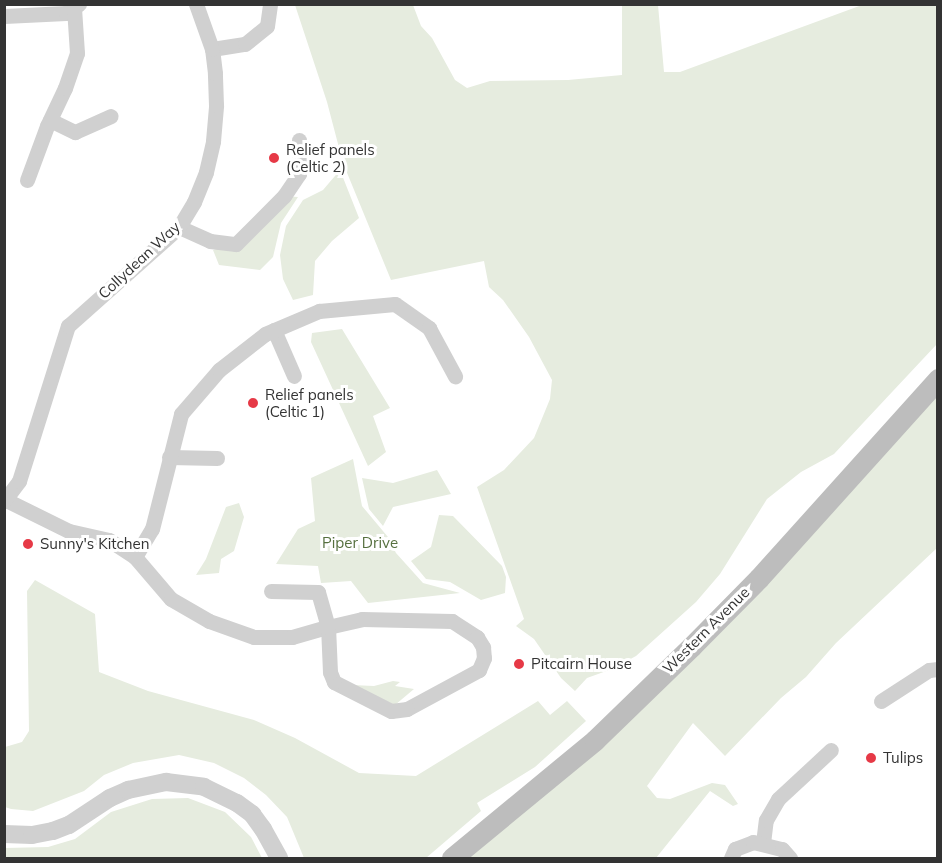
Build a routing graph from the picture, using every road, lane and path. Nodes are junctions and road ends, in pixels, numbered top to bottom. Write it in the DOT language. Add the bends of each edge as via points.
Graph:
graph roads {
  1 [pos="196,4"];
  2 [pos="270,4"];
  3 [pos="76,6"];
  4 [pos="4,16"];
  5 [pos="212,49"];
  6 [pos="111,116"];
  7 [pos="50,120"];
  8 [pos="299,140"];
  9 [pos="27,180"];
  10 [pos="179,227"];
  11 [pos="274,330"];
  12 [pos="294,376"];
  13 [pos="455,376"];
  14 [pos="938,379"];
  15 [pos="169,457"];
  16 [pos="217,458"];
  17 [pos="5,501"];
  18 [pos="135,557"];
  19 [pos="271,591"];
  20 [pos="328,627"];
  21 [pos="938,669"];
  22 [pos="881,701"];
  23 [pos="831,750"];
  24 [pos="4,834"];
  25 [pos="763,843"];
  26 [pos="279,858"];
  27 [pos="452,858"];
  28 [pos="731,858"];
  29 [pos="789,858"];
  1 -- 5 [label="street, Collydean Way"];
  2 -- 5 [label="street" via="267,26 244,44"];
  3 -- 4 [label="street" via="66,13"];
  3 -- 7 [label="street" via="76,52"];
  5 -- 10 [label="street, Collydean Way" via="216,105 213,141 206,172"];
  6 -- 7 [label="street" via="75,132"];
  7 -- 9 [label="street"];
  8 -- 10 [label="street" via="299,174 284,196 236,244 210,241"];
  10 -- 17 [label="street, Collydean Way" via="68,326 19,481"];
  11 -- 12 [label="street"];
  11 -- 13 [label="street" via="319,311 395,304 429,328"];
  11 -- 15 [label="street" via="219,370 181,414"];
  14 -- 27 [label="main road, Western Avenue" via="759,578 691,647 595,740"];
  15 -- 16 [label="street"];
  15 -- 18 [label="street" via="152,529"];
  17 -- 18 [label="street" via="69,531 109,540"];
  18 -- 20 [label="street" via="171,598 209,621 254,636 292,637"];
  19 -- 20 [label="street" via="318,592"];
  20 -- 20 [label="street" via="362,619 452,621 477,636 484,658 479,670 407,709 391,711 334,682"];
  21 -- 22 [label="street" via="929,670"];
  23 -- 25 [label="street" via="778,799 766,820"];
  24 -- 26 [label="street" via="53,831 128,790 166,782 204,787 237,803 252,814"];
  25 -- 28 [label="street" via="753,842 735,849"];
  25 -- 29 [label="street" via="782,849"];
}
